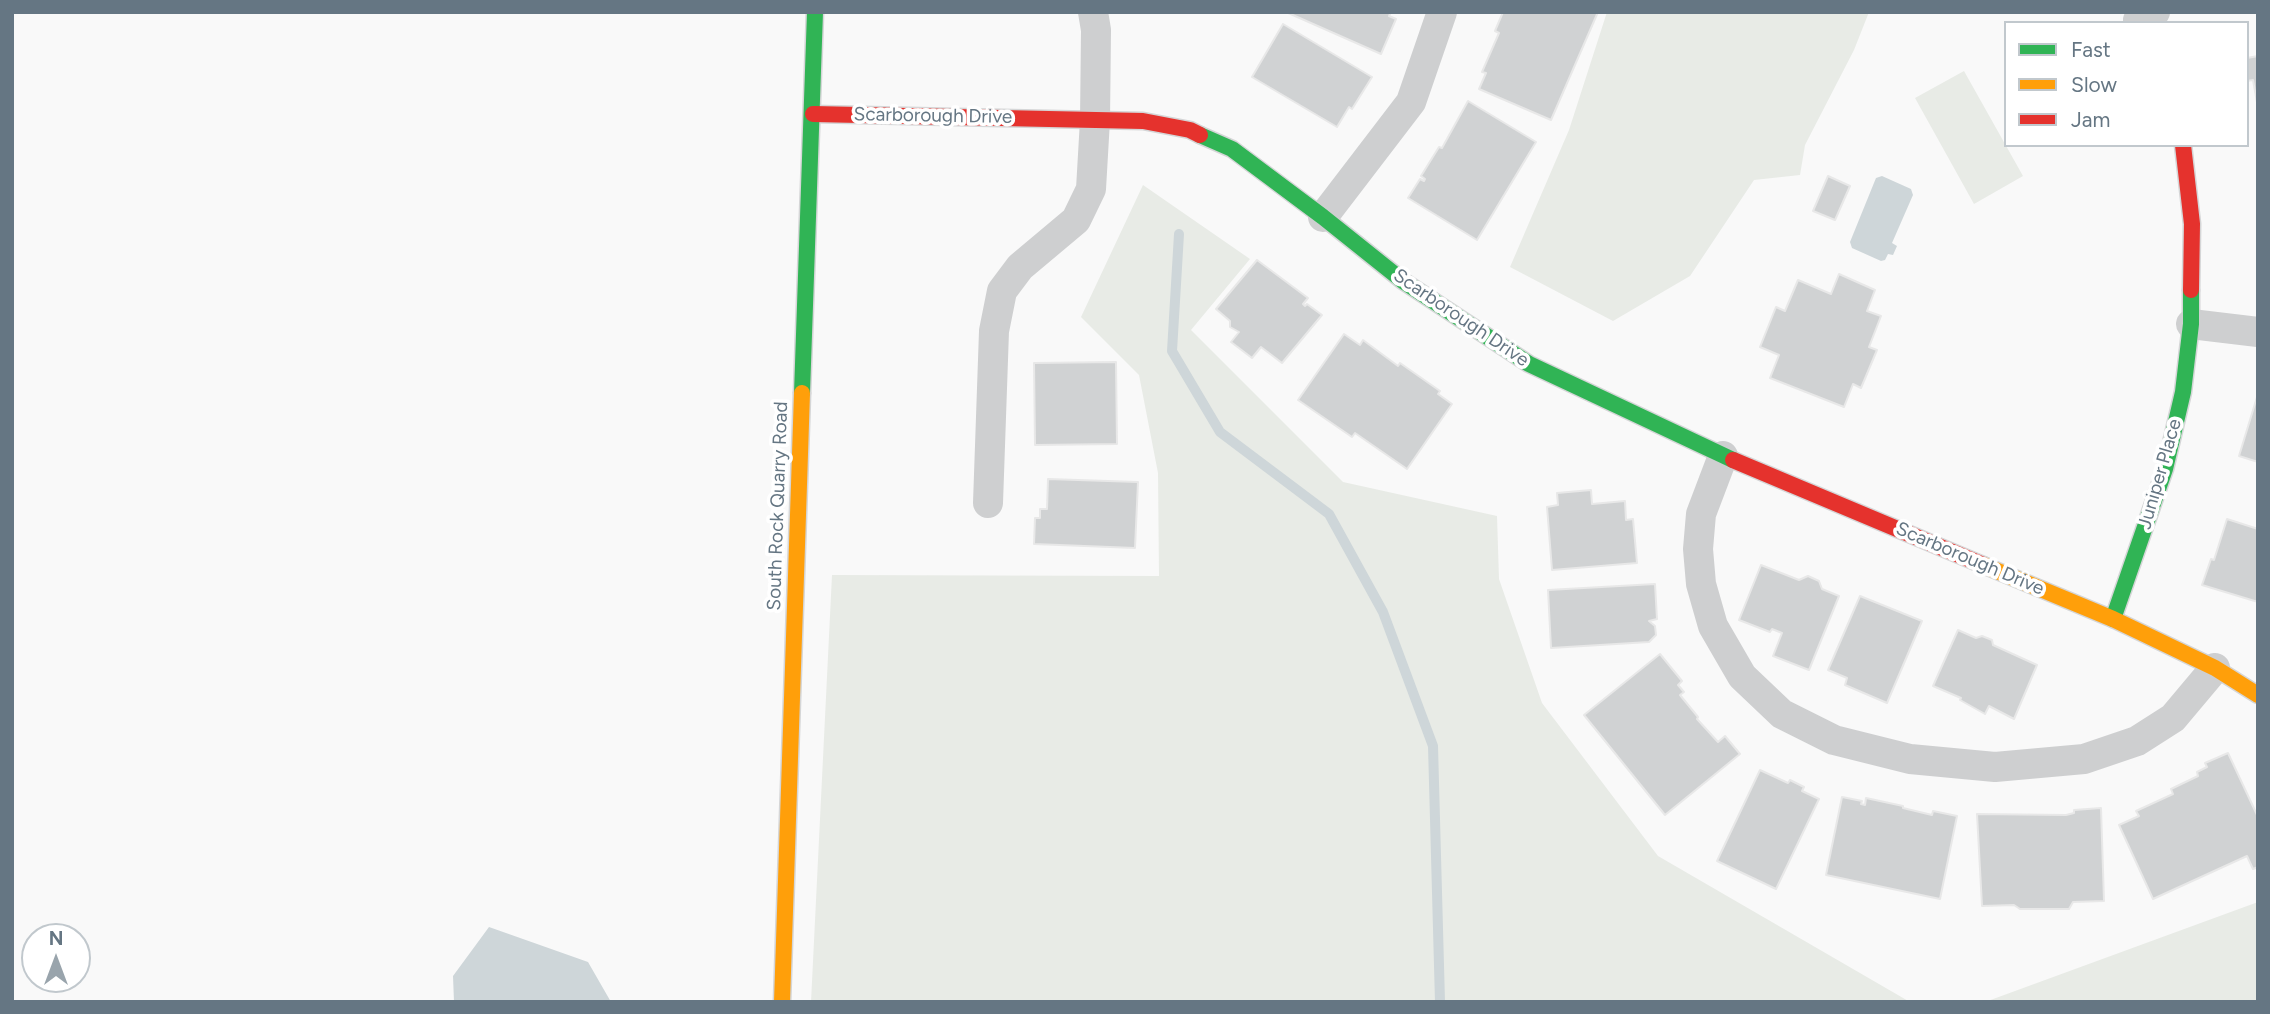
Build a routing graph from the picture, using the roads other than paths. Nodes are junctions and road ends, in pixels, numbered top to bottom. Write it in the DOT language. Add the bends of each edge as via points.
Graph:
graph roads {
  1 [pos="815,12"];
  2 [pos="1093,12"];
  3 [pos="1442,12"];
  4 [pos="813,114"];
  5 [pos="1096,120"];
  6 [pos="2183,147"];
  7 [pos="1324,217"];
  8 [pos="2191,324"];
  9 [pos="2258,332"];
  10 [pos="1723,456"];
  11 [pos="988,503"];
  12 [pos="2113,619"];
  13 [pos="2215,668"];
  14 [pos="2258,695"];
  15 [pos="782,1002"];
  1 -- 4 [label="street, South Rock Quarry Road"];
  2 -- 5 [label="street"];
  3 -- 7 [label="street" via="1412,102"];
  4 -- 5 [label="street, Scarborough Drive"];
  4 -- 15 [label="street, South Rock Quarry Road"];
  5 -- 7 [label="street, Scarborough Drive" via="1143,121 1190,130 1232,149"];
  5 -- 11 [label="street" via="1091,189 1076,220 1020,267 1002,291 994,331"];
  6 -- 8 [label="street, Juniper Place" via="2192,224"];
  7 -- 10 [label="street, Scarborough Drive" via="1403,281 1529,364"];
  8 -- 9 [label="street"];
  8 -- 12 [label="street, Juniper Place" via="2183,392 2165,469"];
  10 -- 12 [label="street, Scarborough Drive"];
  10 -- 13 [label="street" via="1701,514 1698,549 1701,584 1713,626 1742,676 1782,714 1834,740 1910,760 1995,767 2084,760 2137,741 2173,718"];
  12 -- 13 [label="street, Scarborough Drive"];
  13 -- 14 [label="street, Scarborough Drive"];
}
